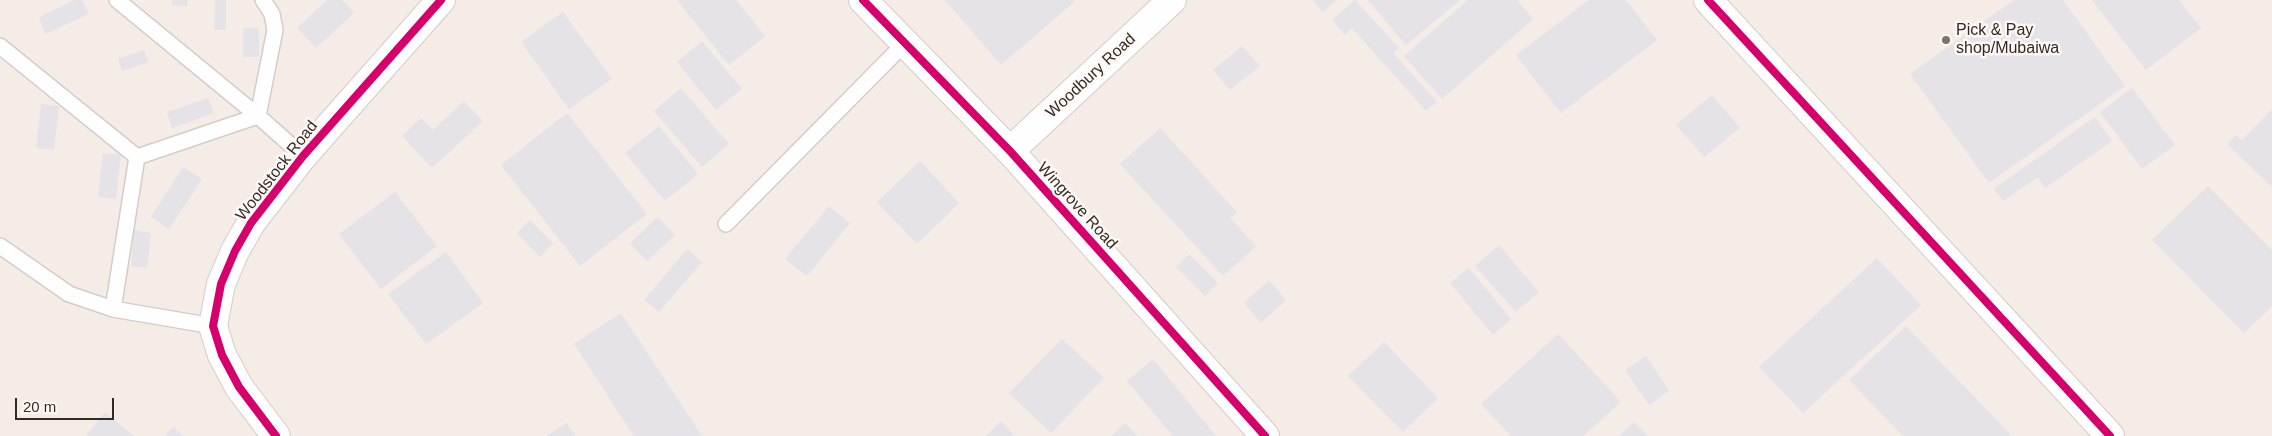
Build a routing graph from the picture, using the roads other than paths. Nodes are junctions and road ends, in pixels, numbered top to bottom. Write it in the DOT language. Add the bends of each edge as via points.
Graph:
graph roads {
  1 [pos="117,0"];
  2 [pos="263,0"];
  3 [pos="441,0"];
  4 [pos="863,0"];
  5 [pos="1172,0"];
  6 [pos="1708,0"];
  7 [pos="905,43"];
  8 [pos="0,46"];
  9 [pos="258,116"];
  10 [pos="1010,151"];
  11 [pos="303,156"];
  12 [pos="137,158"];
  13 [pos="726,224"];
  14 [pos="0,246"];
  15 [pos="113,309"];
  16 [pos="213,326"];
  17 [pos="276,436"];
  18 [pos="1265,436"];
  19 [pos="2110,436"];
  1 -- 9 [label="lane"];
  2 -- 9 [label="lane" via="272,14 275,30"];
  3 -- 11 [label="street, Woodstock Road"];
  4 -- 7 [label="street, Wingrove Road"];
  5 -- 10 [label="street, Woodbury Road"];
  6 -- 19 [label="street"];
  7 -- 10 [label="street, Wingrove Road"];
  7 -- 13 [label="lane"];
  8 -- 12 [label="lane"];
  9 -- 11 [label="lane"];
  9 -- 12 [label="lane"];
  10 -- 18 [label="street, Wingrove Road"];
  11 -- 16 [label="street, Woodstock Road" via="251,223 234,251 220,284"];
  12 -- 15 [label="lane"];
  14 -- 15 [label="lane" via="69,294"];
  15 -- 16 [label="lane"];
  16 -- 17 [label="street, Woodstock Road" via="222,355 238,387"];
}
